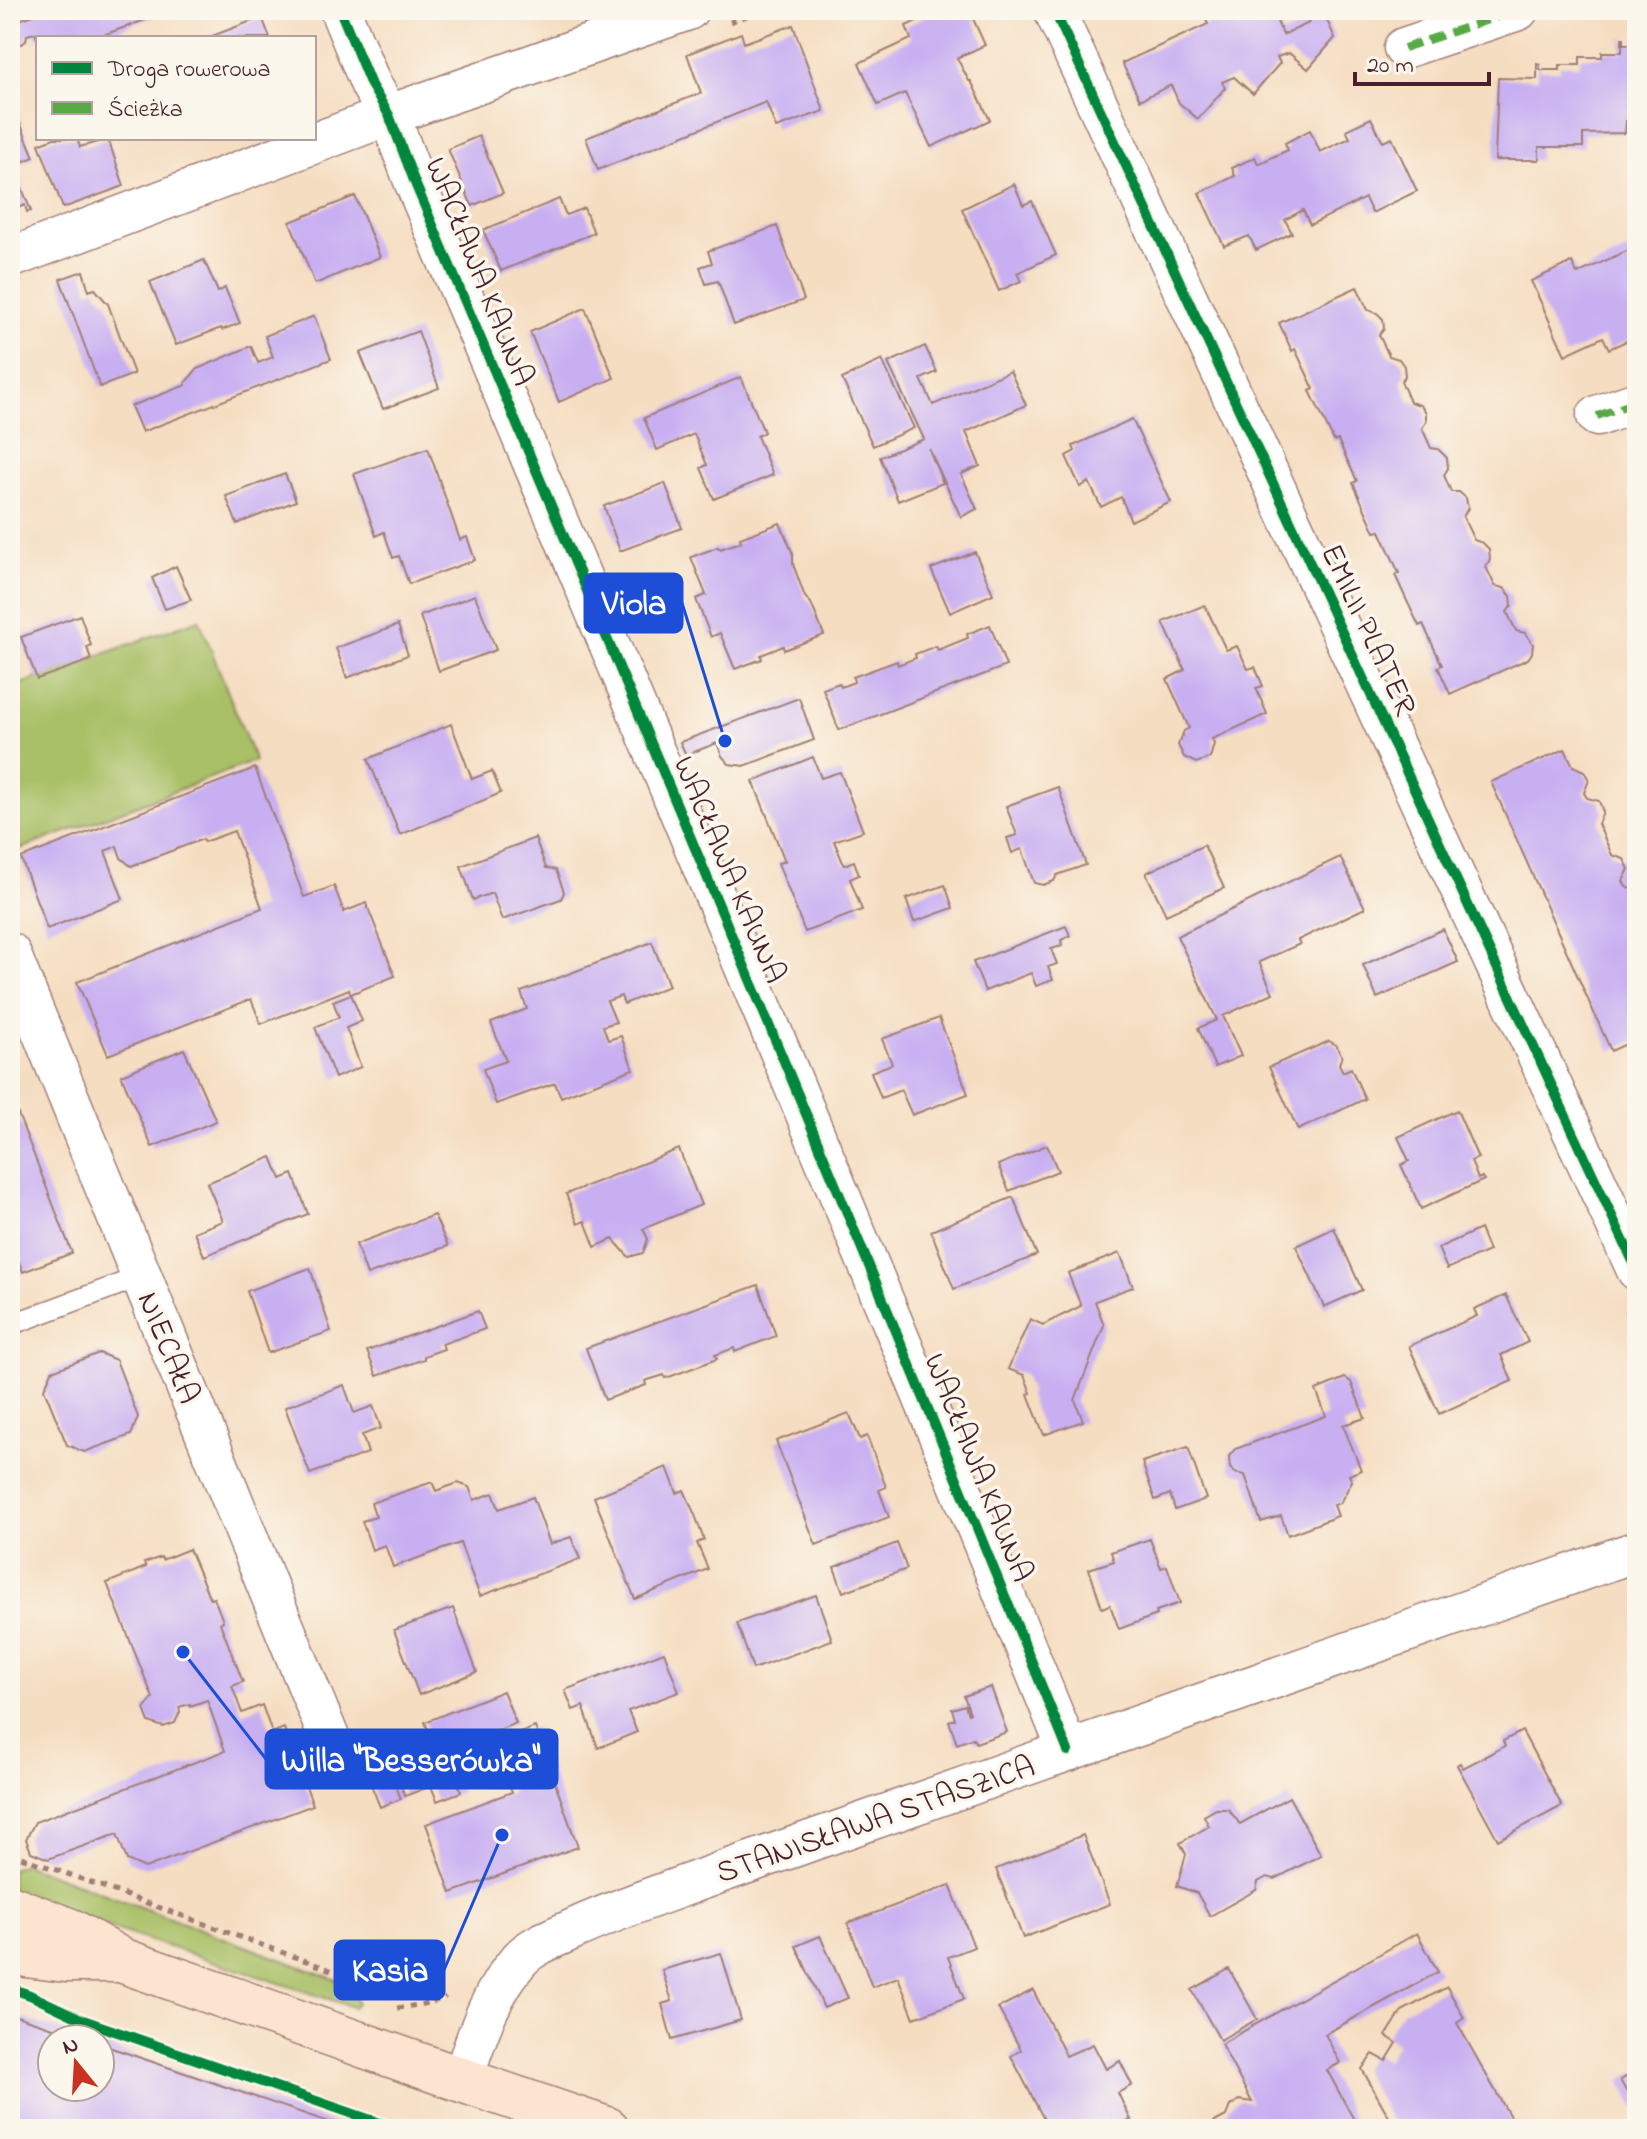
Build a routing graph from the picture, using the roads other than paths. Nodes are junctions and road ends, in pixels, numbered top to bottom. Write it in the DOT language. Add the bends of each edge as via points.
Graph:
graph roads {
  1 [pos="340,10"];
  2 [pos="688,10"];
  3 [pos="1054,10"];
  4 [pos="1518,10"];
  5 [pos="1404,48"];
  6 [pos="389,115"];
  7 [pos="10,258"];
  8 [pos="1637,402"];
  9 [pos="1597,416"];
  10 [pos="10,953"];
  11 [pos="1637,1270"];
  12 [pos="142,1276"];
  13 [pos="10,1325"];
  14 [pos="1637,1551"];
  15 [pos="330,1740"];
  16 [pos="1068,1751"];
  17 [pos="10,1907"];
  18 [pos="10,1953"];
  19 [pos="121,1960"];
  20 [pos="462,2080"];
  21 [pos="607,2129"];
  1 -- 6 [label="street, WACŁAWA KAUNA"];
  2 -- 6 [label="street"];
  3 -- 11 [label="street, EMILII PLATER"];
  4 -- 5 [label="street"];
  6 -- 7 [label="street"];
  6 -- 16 [label="street, WACŁAWA KAUNA"];
  8 -- 9 [label="street"];
  10 -- 12 [label="street, NIECAŁA"];
  12 -- 13 [label="lane"];
  12 -- 15 [label="street, NIECAŁA"];
  14 -- 16 [label="street, STANISŁAWA STASZICA"];
  16 -- 20 [label="street, STANISŁAWA STASZICA" via="606,1914 539,1945 522,1957 495,1993"];
  17 -- 19 [label="street" via="71,1931"];
  18 -- 19 [label="street"];
  19 -- 20 [label="street"];
  20 -- 21 [label="street"];
}
